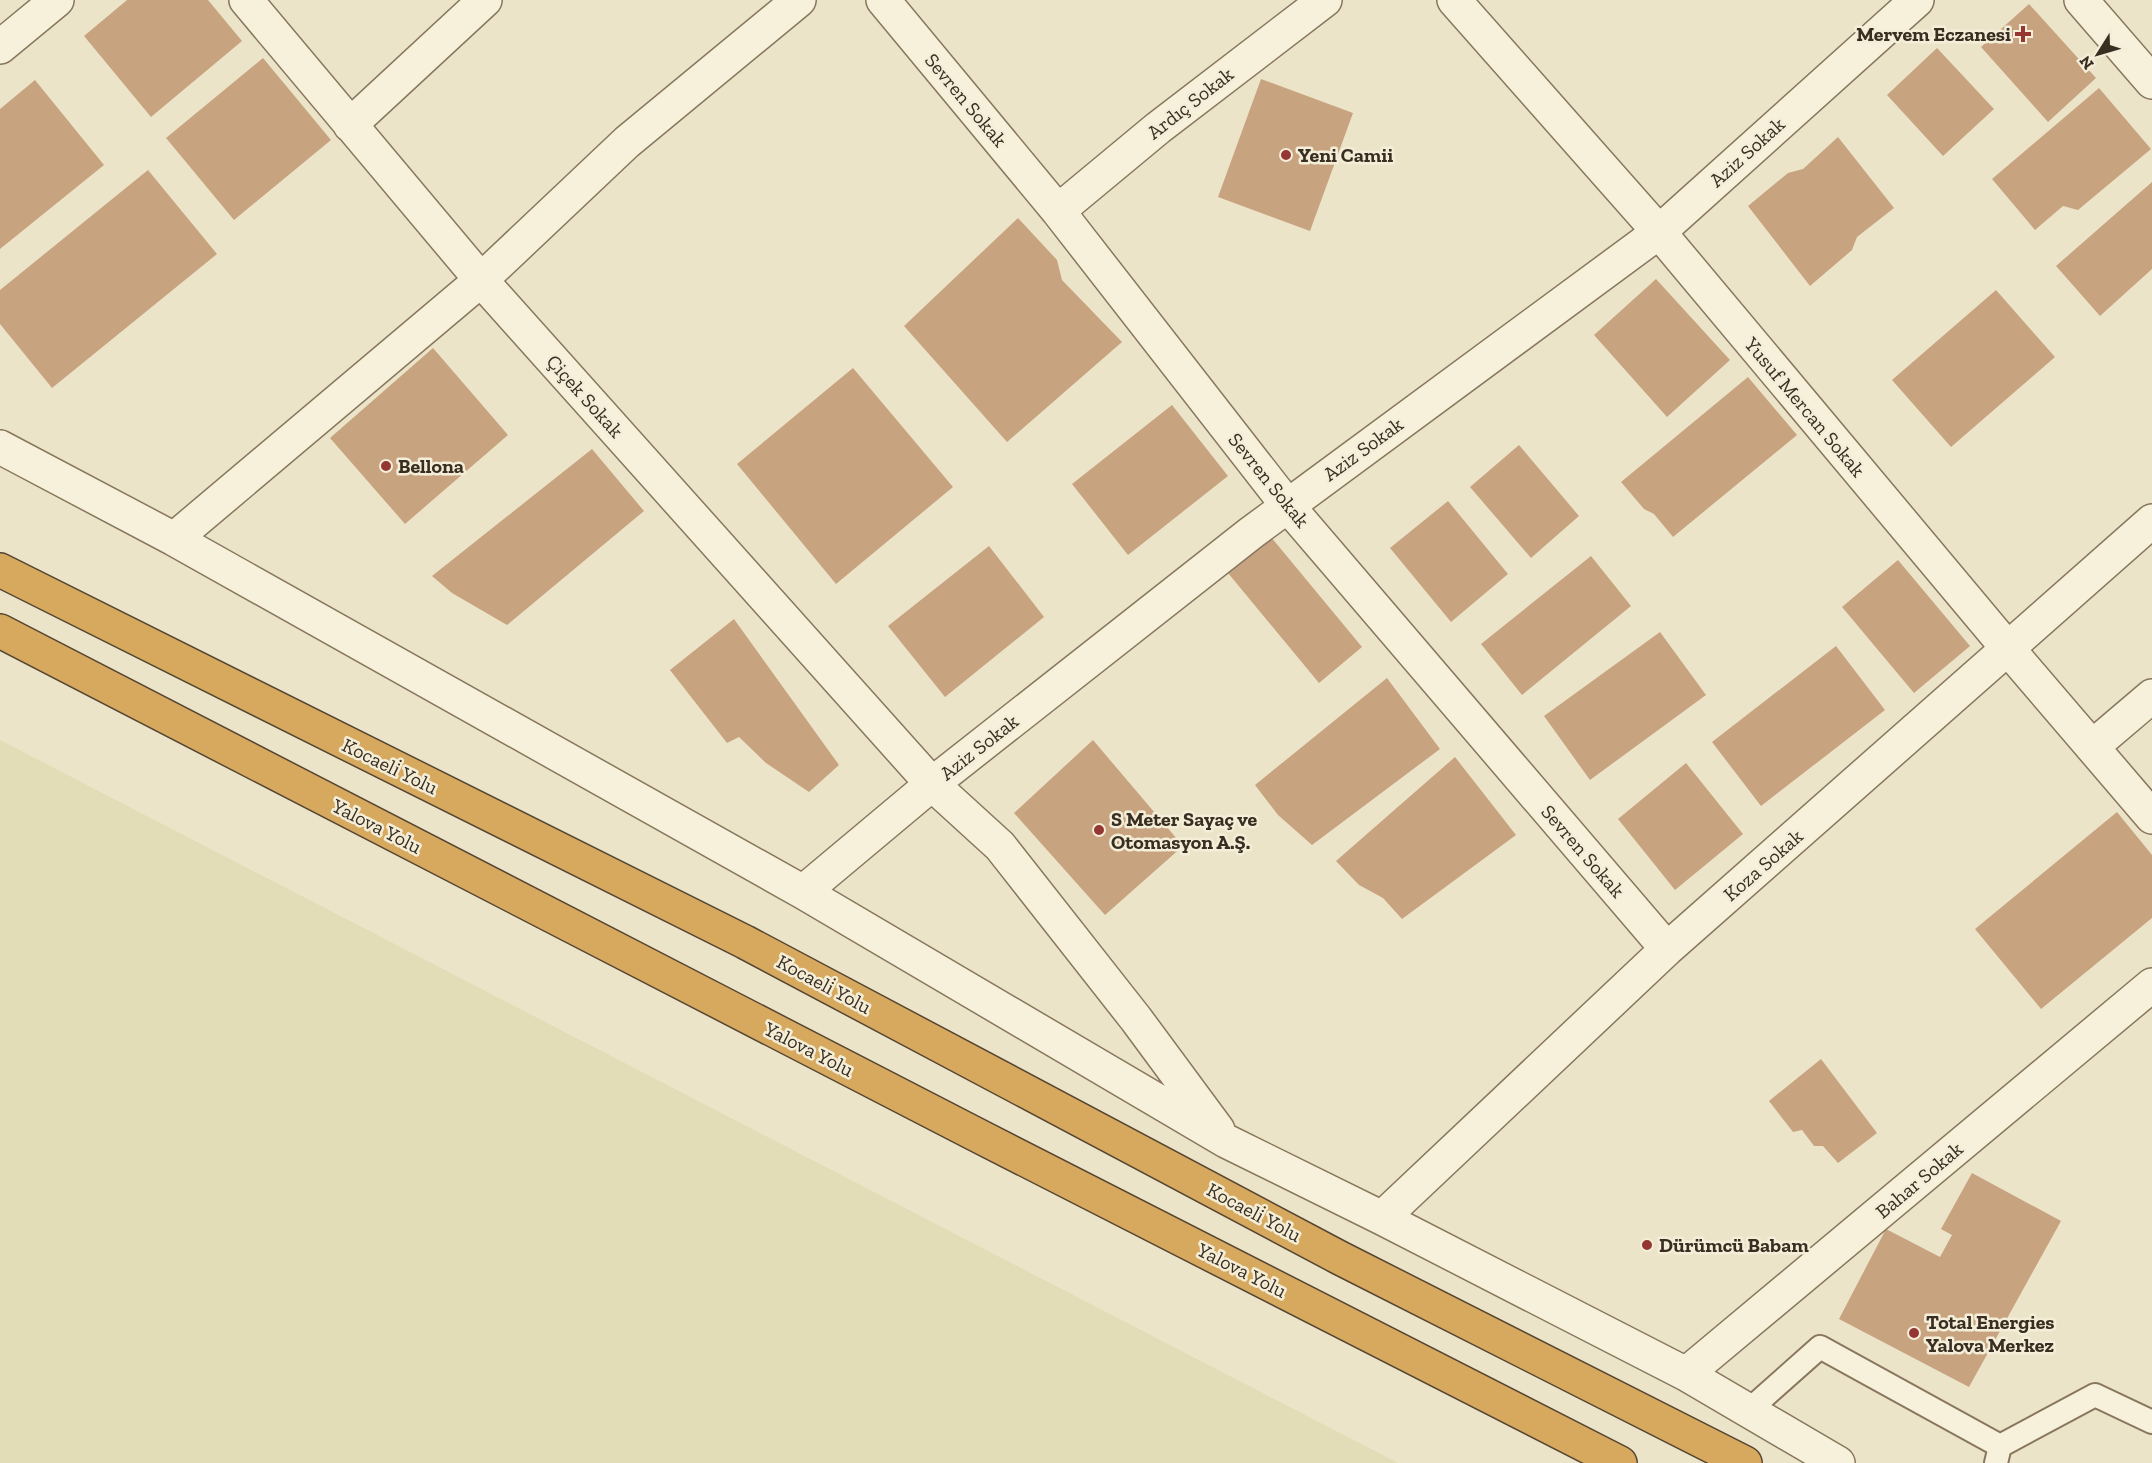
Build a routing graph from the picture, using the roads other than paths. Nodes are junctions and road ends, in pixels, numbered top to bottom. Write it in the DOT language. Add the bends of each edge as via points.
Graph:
graph roads {
  1 [pos="57,0"];
  2 [pos="246,0"];
  3 [pos="485,0"];
  4 [pos="799,0"];
  5 [pos="883,0"];
  6 [pos="1326,0"];
  7 [pos="1454,0"];
  8 [pos="1917,0"];
  9 [pos="2081,0"];
  10 [pos="0,47"];
  11 [pos="2142,48"];
  12 [pos="2152,82"];
  13 [pos="350,125"];
  14 [pos="1058,211"];
  15 [pos="1659,232"];
  16 [pos="481,280"];
  17 [pos="0,447"];
  18 [pos="1287,505"];
  19 [pos="2152,522"];
  20 [pos="174,539"];
  21 [pos="0,570"];
  22 [pos="0,631"];
  23 [pos="2009,650"];
  24 [pos="2152,696"];
  25 [pos="2092,747"];
  26 [pos="932,784"];
  27 [pos="2152,817"];
  28 [pos="803,892"];
  29 [pos="1667,949"];
  30 [pos="2152,985"];
  31 [pos="1227,1141"];
  32 [pos="1382,1218"];
  33 [pos="1686,1374"];
  34 [pos="1748,1411"];
  35 [pos="2152,1422"];
  36 [pos="1998,1454"];
  37 [pos="1620,1463"];
  38 [pos="1745,1463"];
  39 [pos="1838,1463"];
  1 -- 10 [label="street"];
  2 -- 13 [label="street, Çiçek Sokak"];
  3 -- 13 [label="street"];
  4 -- 16 [label="street" via="627,142"];
  5 -- 14 [label="street, Sevren Sokak"];
  6 -- 14 [label="street, Ardıç Sokak" via="1158,128"];
  7 -- 15 [label="street, Yusuf Mercan Sokak"];
  8 -- 15 [label="street, Aziz Sokak"];
  9 -- 11 [label="street"];
  11 -- 12 [label="street"];
  13 -- 16 [label="street, Çiçek Sokak"];
  14 -- 18 [label="street, Sevren Sokak"];
  15 -- 18 [label="street, Aziz Sokak"];
  15 -- 23 [label="street, Yusuf Mercan Sokak"];
  16 -- 20 [label="street"];
  16 -- 26 [label="street, Çiçek Sokak"];
  17 -- 20 [label="street"];
  18 -- 26 [label="street, Aziz Sokak"];
  18 -- 29 [label="street, Sevren Sokak"];
  19 -- 23 [label="street, Koza Sokak"];
  20 -- 28 [label="street"];
  21 -- 38 [label="highway, Kocaeli̇ Yolu" via="745,942 1340,1258"];
  22 -- 37 [label="highway, Yalova Yolu"];
  23 -- 25 [label="street, Yusuf Mercan Sokak"];
  23 -- 29 [label="street, Koza Sokak"];
  24 -- 25 [label="street"];
  25 -- 27 [label="street, Yusuf Mercan Sokak"];
  26 -- 28 [label="street, Aziz Sokak"];
  26 -- 31 [label="street, Çiçek Sokak" via="1000,846"];
  28 -- 31 [label="street"];
  29 -- 32 [label="street, Koza Sokak"];
  30 -- 33 [label="street, Bahar Sokak"];
  31 -- 32 [label="street"];
  32 -- 33 [label="street"];
  33 -- 34 [label="street"];
  34 -- 36 [label="lane" via="1820,1347"];
  34 -- 39 [label="street"];
  35 -- 36 [label="lane" via="2095,1395"];
}
